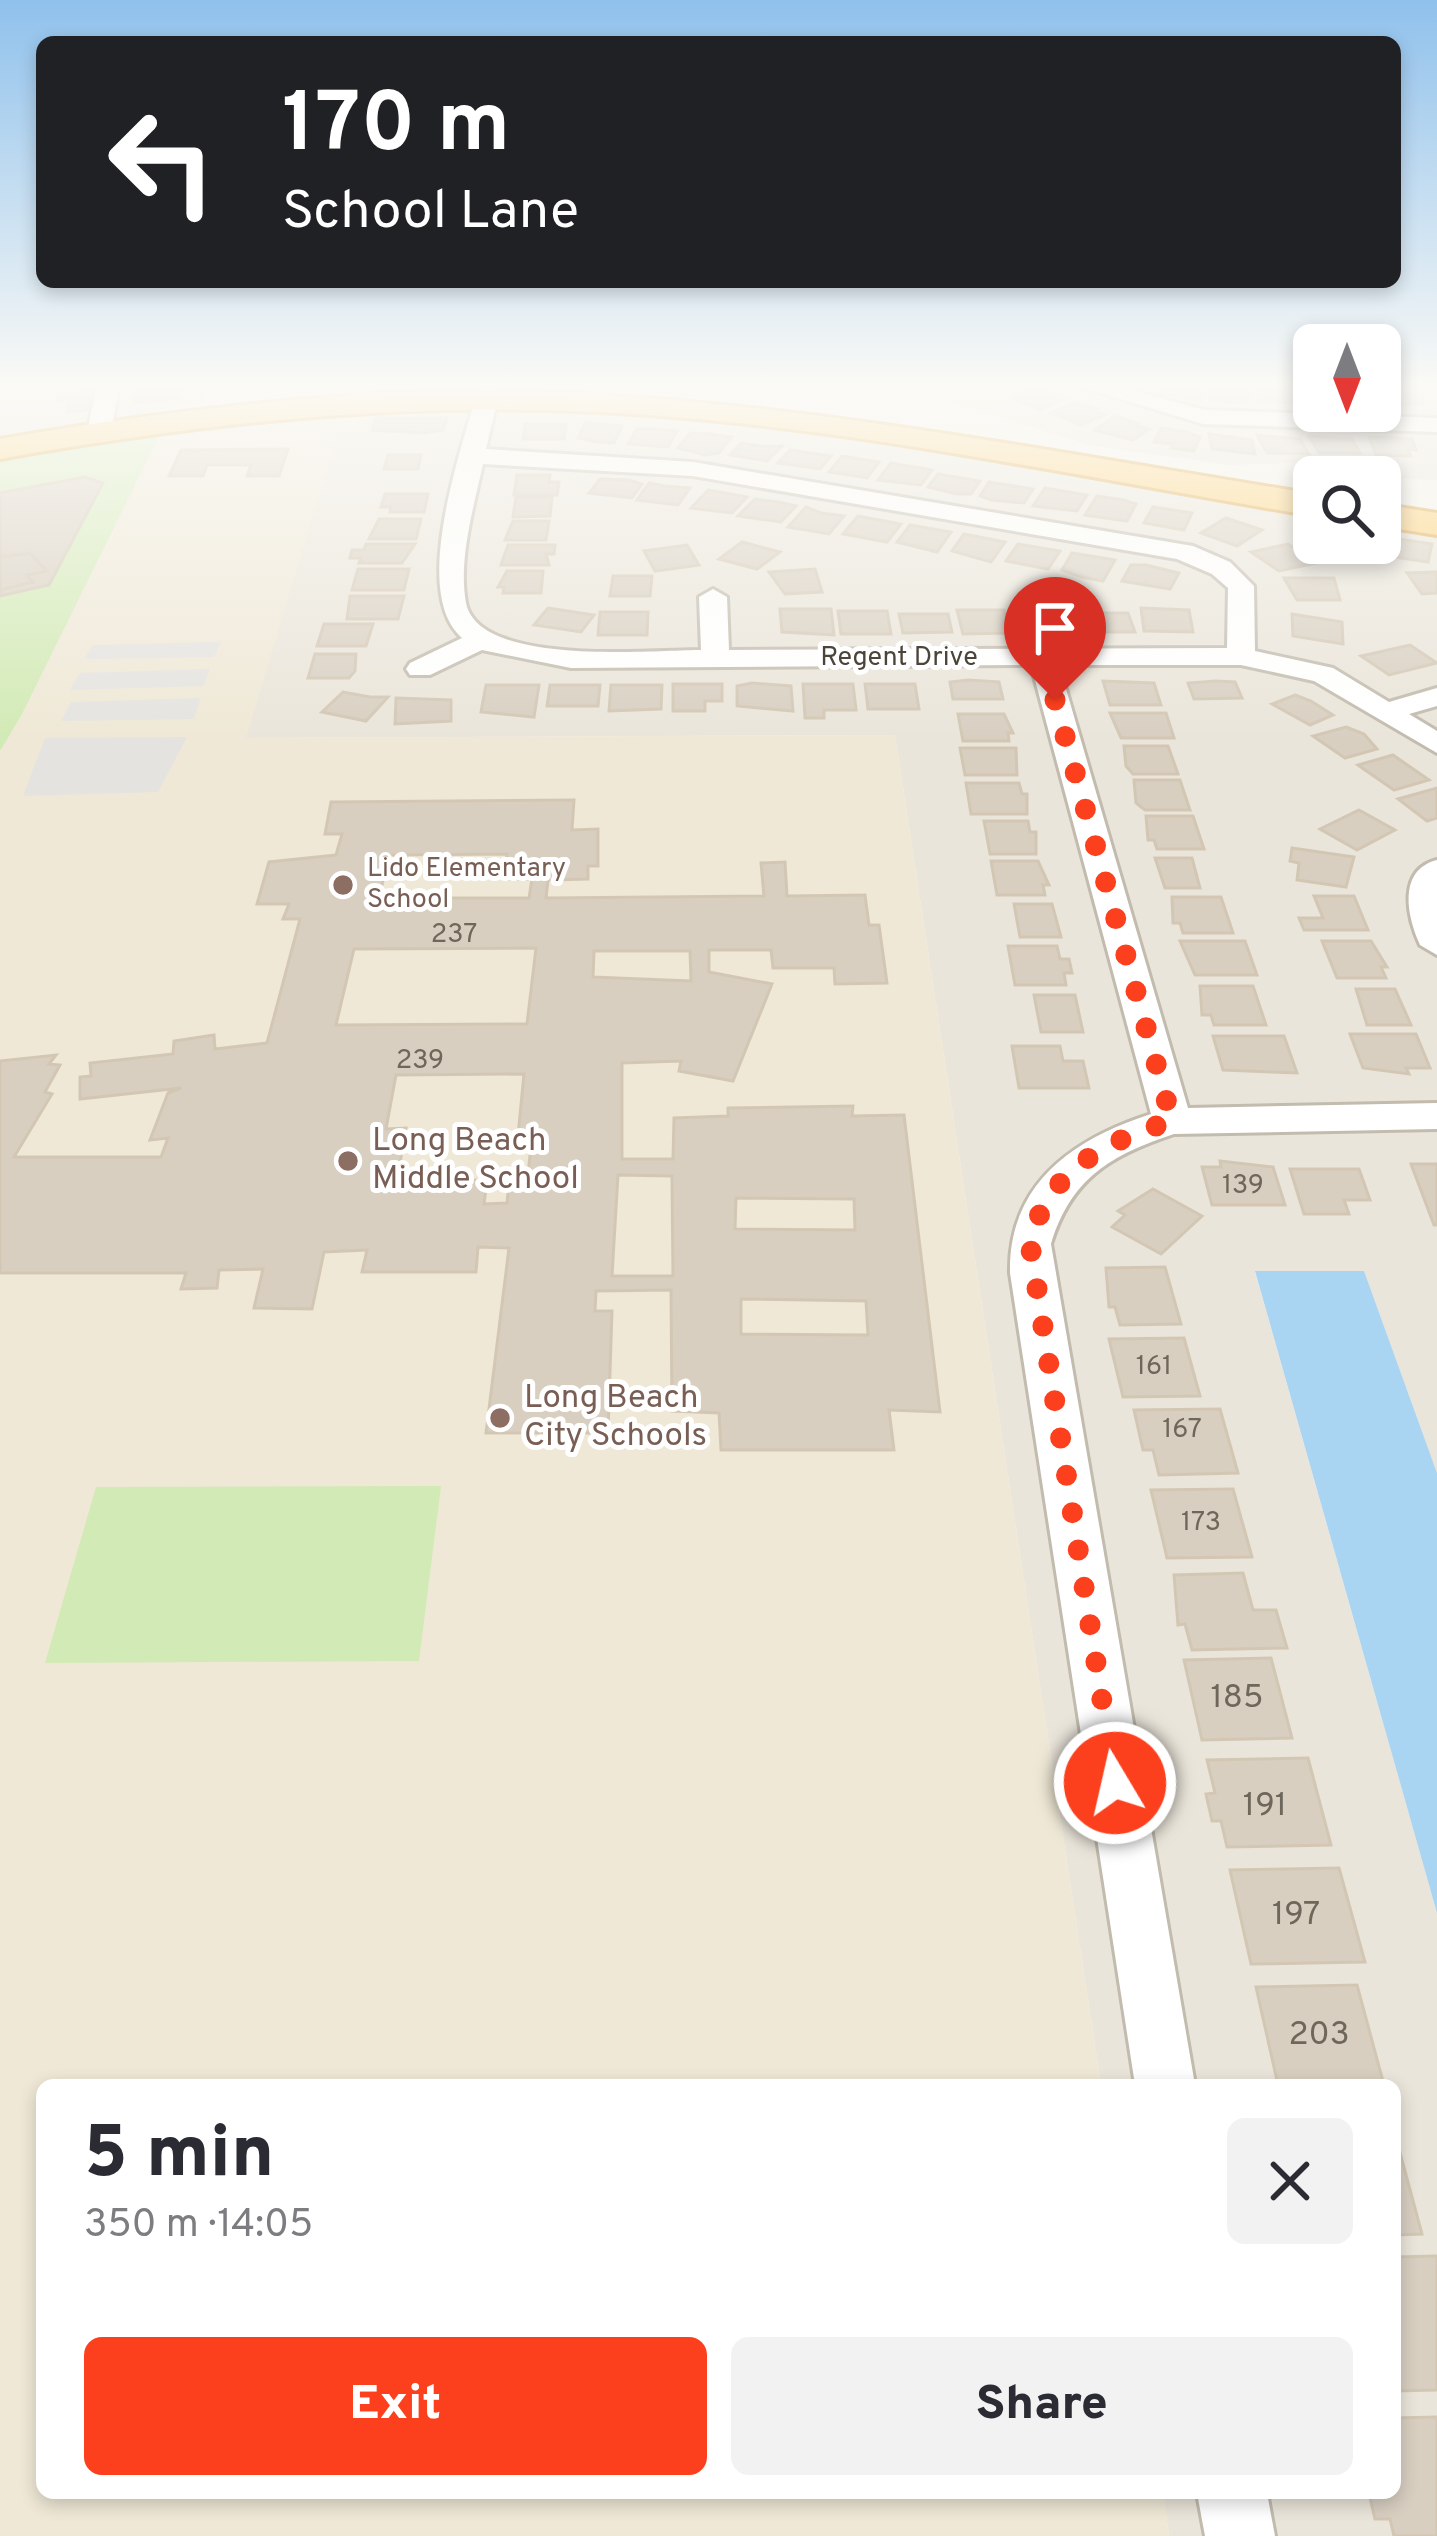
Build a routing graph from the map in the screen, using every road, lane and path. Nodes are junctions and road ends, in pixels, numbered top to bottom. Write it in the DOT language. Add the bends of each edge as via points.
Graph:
graph roads {
  1 [pos="465,503"];
  2 [pos="896,503"];
  3 [pos="1401,518"];
  4 [pos="1437,524"];
  5 [pos="713,597"];
  6 [pos="485,638"];
  7 [pos="1241,656"];
  8 [pos="716,658"];
  9 [pos="1043,658"];
  10 [pos="420,669"];
  11 [pos="1437,697"];
  12 [pos="1388,711"];
  13 [pos="1437,744"];
  14 [pos="1437,870"];
  15 [pos="1437,945"];
  16 [pos="1437,1116"];
  17 [pos="1172,1121"];
  18 [pos="1164,2079"];
  19 [pos="1233,2499"];
  20 [pos="1240,2536"];
  1 -- 6 [label="street" via="452,604 461,623"];
  2 -- 7 [label="street" via="1184,552 1221,568 1241,586"];
  3 -- 4 [label="highway"];
  5 -- 8 [label="street"];
  6 -- 8 [label="street, Regent Drive" via="557,658"];
  6 -- 10 [label="street"];
  7 -- 9 [label="street, Regent Drive"];
  7 -- 12 [label="street, Regent Drive" via="1323,674"];
  8 -- 9 [label="street, Regent Drive"];
  9 -- 17 [label="street"];
  11 -- 12 [label="street"];
  12 -- 13 [label="street, Regent Drive"];
  14 -- 15 [label="street" via="1423,907"];
  16 -- 17 [label="street"];
  17 -- 18 [label="street" via="1072,1169 1044,1200 1030,1244"];
  19 -- 20 [label="street"];
}
